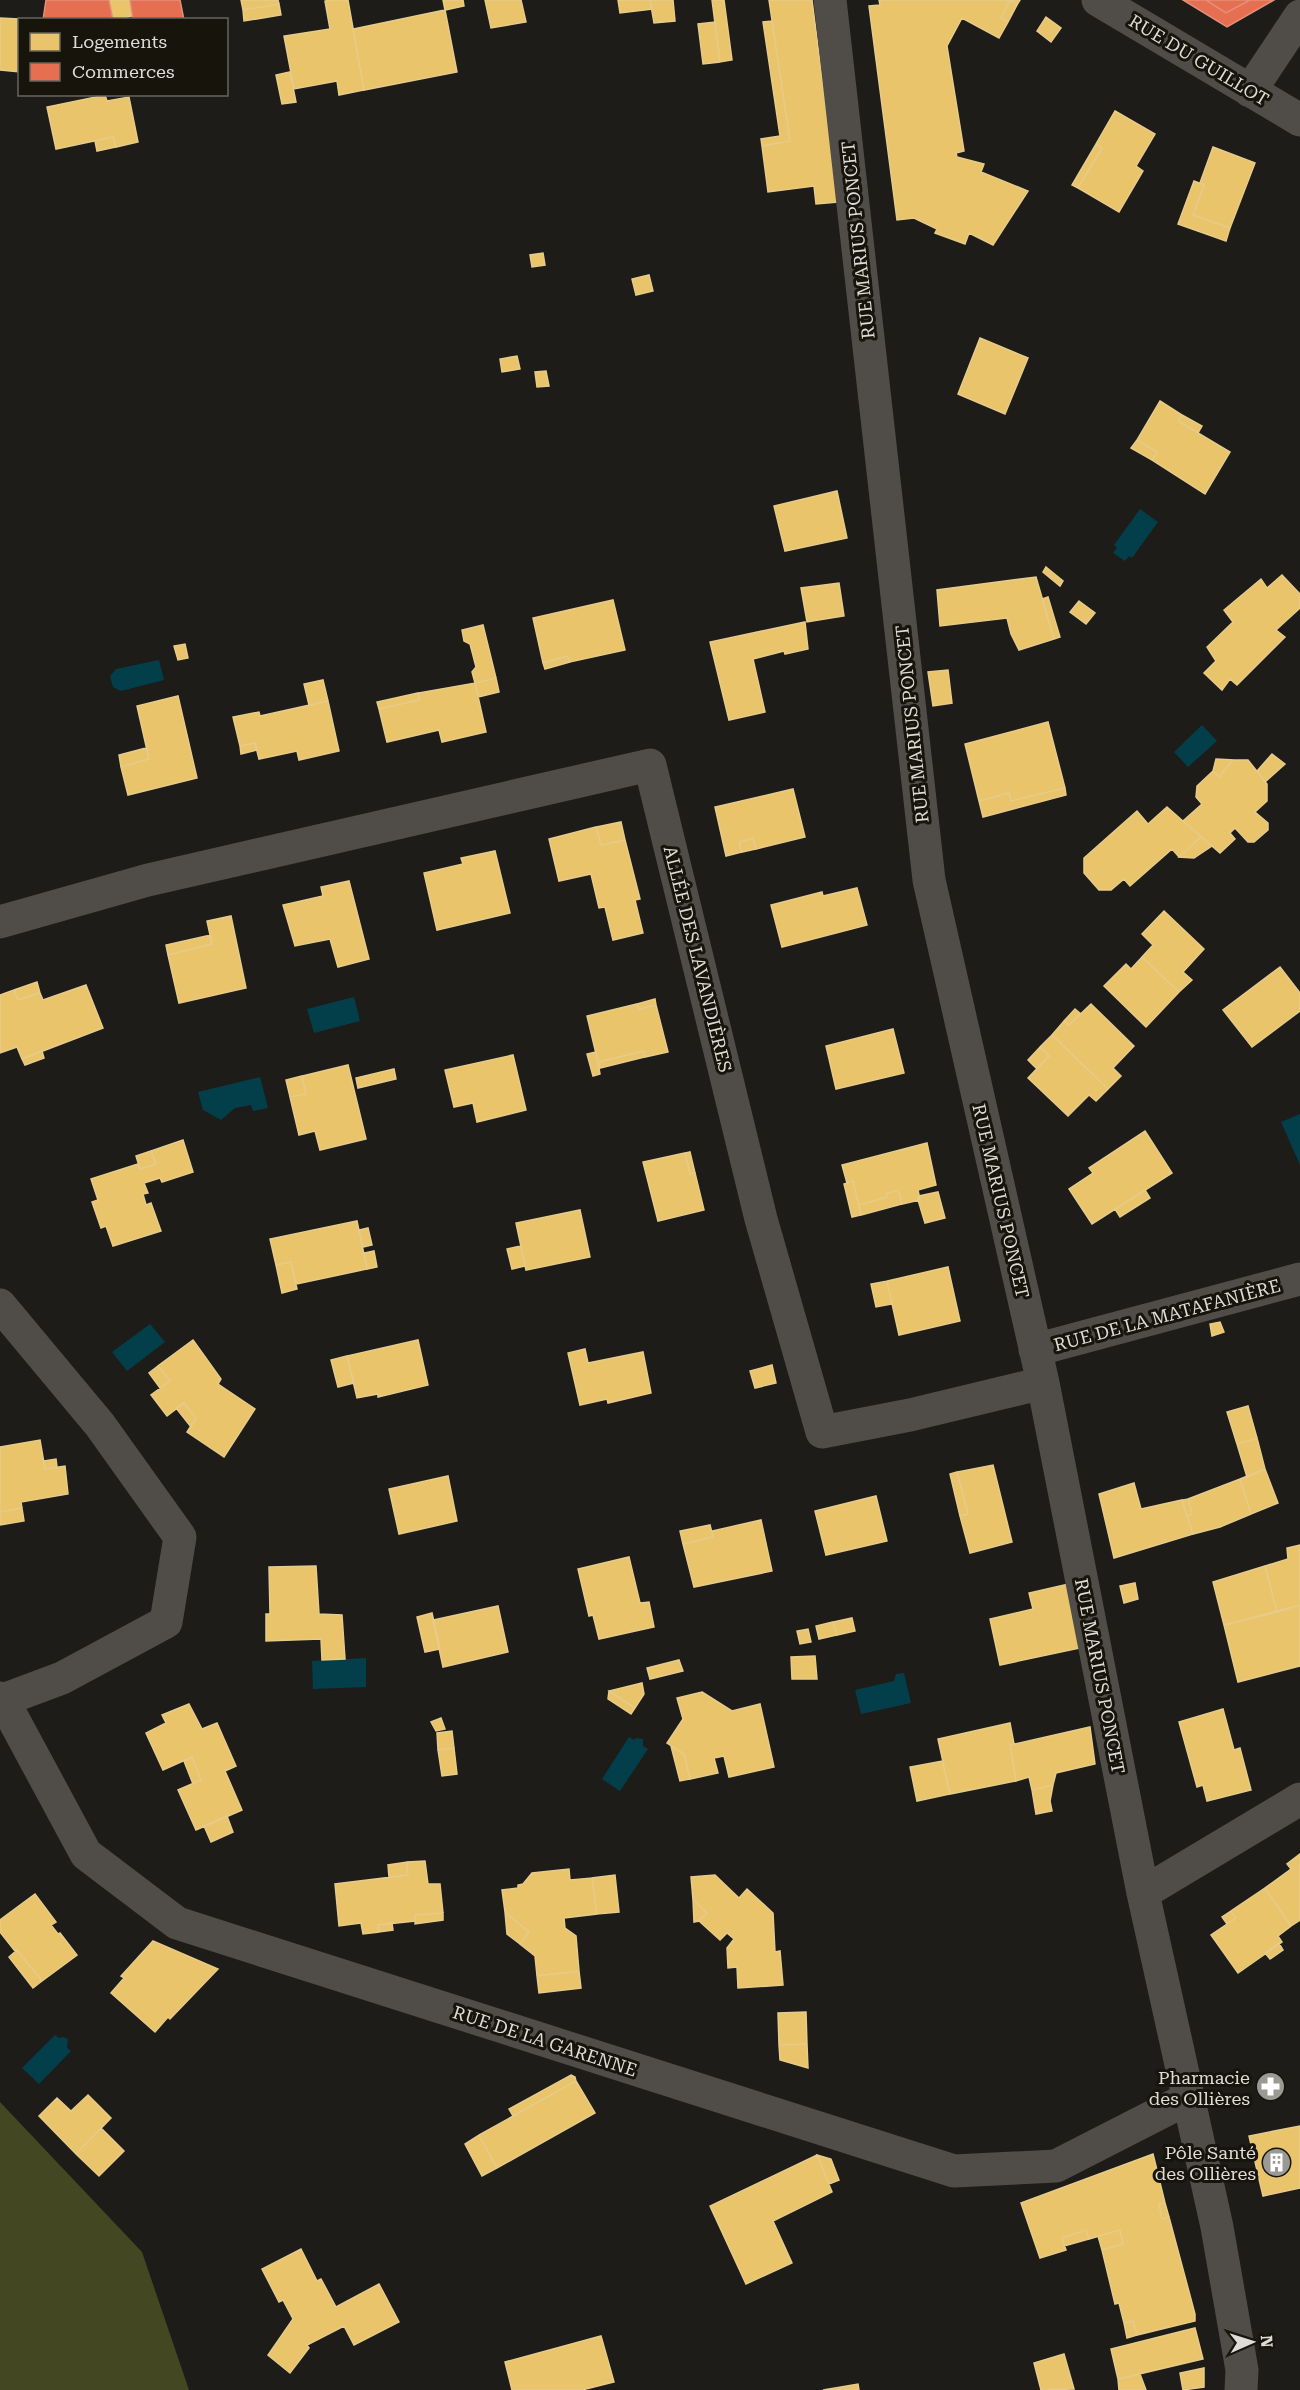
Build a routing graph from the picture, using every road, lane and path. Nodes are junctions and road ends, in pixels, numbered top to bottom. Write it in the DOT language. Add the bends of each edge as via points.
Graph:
graph roads {
  1 [pos="830,0"];
  2 [pos="1098,0"];
  3 [pos="1300,16"];
  4 [pos="1250,91"];
  5 [pos="1300,120"];
  6 [pos="0,922"];
  7 [pos="1300,1279"];
  8 [pos="0,1305"];
  9 [pos="1035,1350"];
  10 [pos="1042,1383"];
  11 [pos="2,1699"];
  12 [pos="1300,1799"];
  13 [pos="1143,1893"];
  14 [pos="1189,2098"];
  15 [pos="1241,2390"];
  1 -- 9 [label="street, RUE MARIUS PONCET" via="929,880"];
  2 -- 4 [label="street, RUE DU GUILLOT"];
  3 -- 4 [label="street"];
  4 -- 5 [label="street, RUE DU GUILLOT"];
  6 -- 10 [label="street, ALLÉE DES LAVANDIÈRES" via="148,880 651,765 761,1219 822,1432"];
  7 -- 9 [label="street, RUE DE LA MATAFANIÈRE"];
  8 -- 11 [label="street" via="100,1425 180,1537 166,1622 62,1678"];
  9 -- 10 [label="street, RUE MARIUS PONCET"];
  10 -- 13 [label="street, RUE MARIUS PONCET"];
  11 -- 14 [label="street, RUE DE LA GARENNE" via="86,1854 177,1923 954,2171 1056,2166"];
  12 -- 13 [label="street"];
  13 -- 14 [label="street, RUE MARIUS PONCET"];
  14 -- 15 [label="street, RUE MARIUS PONCET" via="1219,2238 1242,2370"];
}
